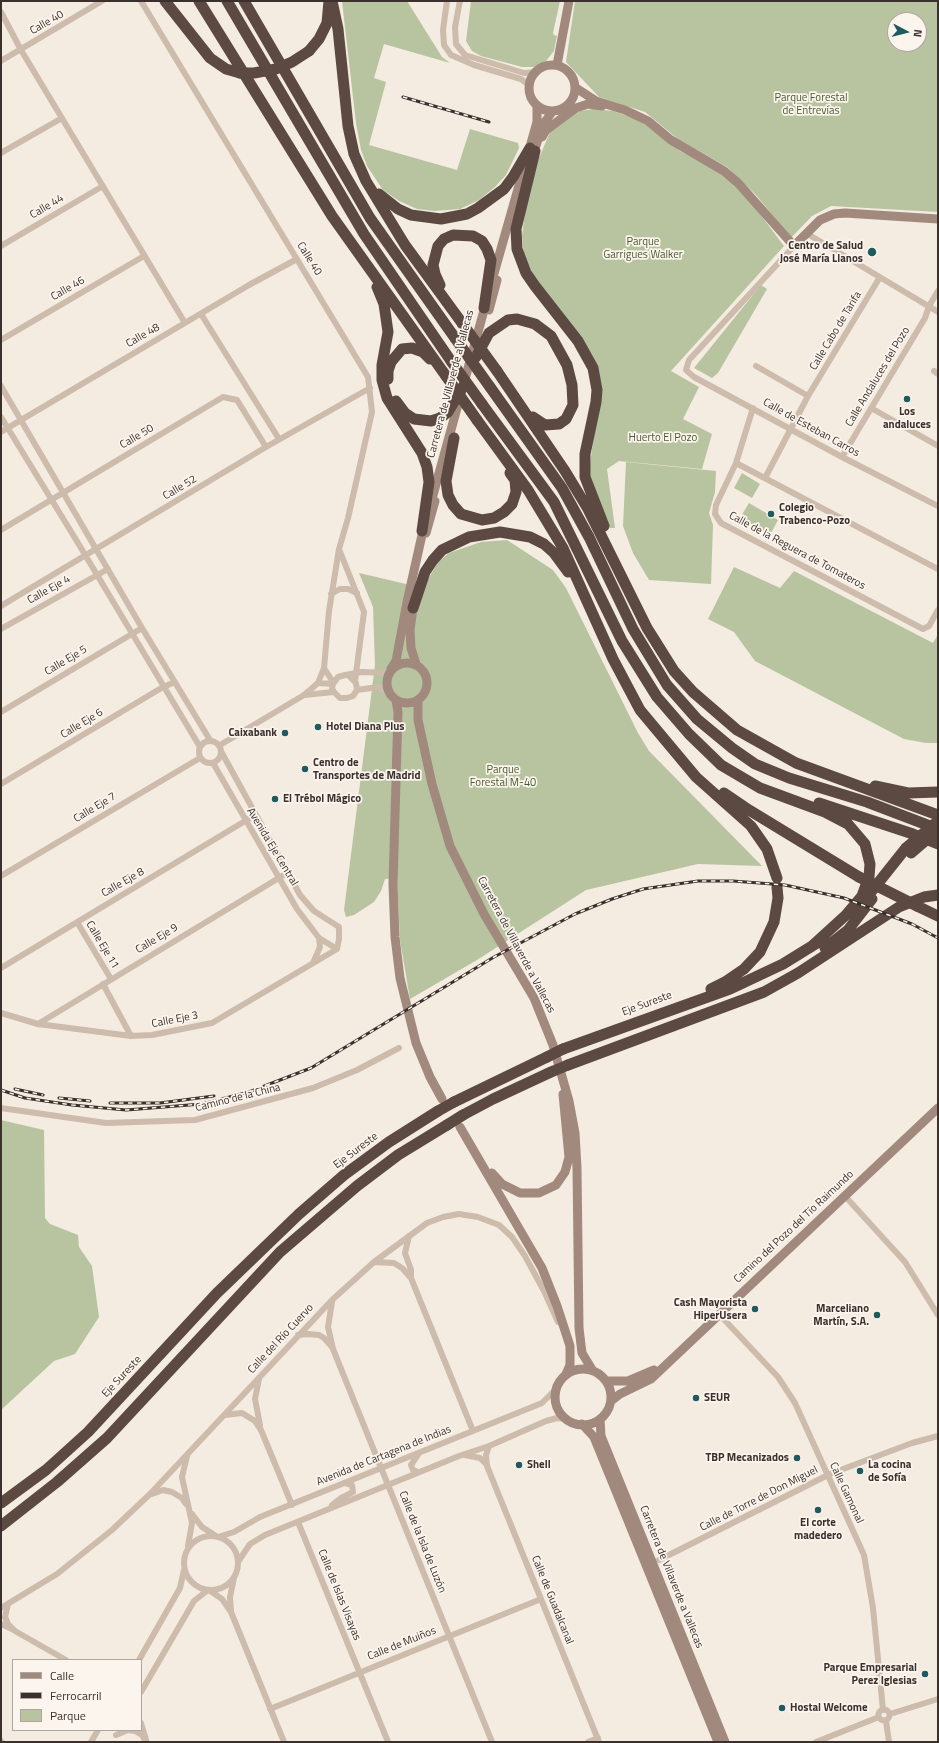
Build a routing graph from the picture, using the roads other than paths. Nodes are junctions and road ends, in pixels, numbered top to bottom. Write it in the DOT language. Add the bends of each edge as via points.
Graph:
graph roads {
  1 [pos="102,1"];
  2 [pos="141,1"];
  3 [pos="165,1"];
  4 [pos="199,1"];
  5 [pos="227,1"];
  6 [pos="244,1"];
  7 [pos="329,1"];
  8 [pos="332,1"];
  9 [pos="447,1"];
  10 [pos="460,1"];
  11 [pos="569,1"];
  12 [pos="1,12"];
  13 [pos="21,50"];
  14 [pos="1,61"];
  15 [pos="557,65"];
  16 [pos="536,72"];
  17 [pos="529,85"];
  18 [pos="576,88"];
  19 [pos="596,101"];
  20 [pos="571,102"];
  21 [pos="538,106"];
  22 [pos="625,110"];
  23 [pos="552,112"];
  24 [pos="62,118"];
  25 [pos="532,149"];
  26 [pos="1,153"];
  27 [pos="366,181"];
  28 [pos="103,186"];
  29 [pos="938,219"];
  30 [pos="806,234"];
  31 [pos="1,246"];
  32 [pos="794,246"];
  33 [pos="144,256"];
  34 [pos="297,259"];
  35 [pos="370,270"];
  36 [pos="880,277"];
  37 [pos="938,291"];
  38 [pos="929,306"];
  39 [pos="484,308"];
  40 [pos="453,311"];
  41 [pos="938,312"];
  42 [pos="201,314"];
  43 [pos="185,323"];
  44 [pos="1,340"];
  45 [pos="476,357"];
  46 [pos="756,366"];
  47 [pos="443,371"];
  48 [pos="464,385"];
  49 [pos="1,386"];
  50 [pos="370,388"];
  51 [pos="808,396"];
  52 [pos="753,408"];
  53 [pos="871,408"];
  54 [pos="526,411"];
  55 [pos="1,417"];
  56 [pos="20,420"];
  57 [pos="8,428"];
  58 [pos="791,428"];
  59 [pos="1,432"];
  60 [pos="454,438"];
  61 [pos="490,438"];
  62 [pos="279,439"];
  63 [pos="938,446"];
  64 [pos="266,447"];
  65 [pos="842,457"];
  66 [pos="736,463"];
  67 [pos="765,478"];
  68 [pos="63,492"];
  69 [pos="52,499"];
  70 [pos="938,506"];
  71 [pos="1,530"];
  72 [pos="422,531"];
  73 [pos="338,549"];
  74 [pos="97,550"];
  75 [pos="86,556"];
  76 [pos="108,569"];
  77 [pos="938,569"];
  78 [pos="97,574"];
  79 [pos="357,593"];
  80 [pos="332,594"];
  81 [pos="1,606"];
  82 [pos="412,608"];
  83 [pos="938,610"];
  84 [pos="594,615"];
  85 [pos="142,628"];
  86 [pos="647,628"];
  87 [pos="1,629"];
  88 [pos="132,633"];
  89 [pos="416,664"];
  90 [pos="324,668"];
  91 [pos="390,671"];
  92 [pos="356,673"];
  93 [pos="348,675"];
  94 [pos="354,681"];
  95 [pos="175,682"];
  96 [pos="318,683"];
  97 [pos="333,683"];
  98 [pos="163,687"];
  99 [pos="357,690"];
  100 [pos="334,692"];
  101 [pos="389,692"];
  102 [pos="304,695"];
  103 [pos="396,700"];
  104 [pos="418,700"];
  105 [pos="1,712"];
  106 [pos="689,734"];
  107 [pos="210,740"];
  108 [pos="220,745"];
  109 [pos="200,747"];
  110 [pos="222,753"];
  111 [pos="200,758"];
  112 [pos="680,758"];
  113 [pos="213,763"];
  114 [pos="823,773"];
  115 [pos="1,784"];
  116 [pos="938,792"];
  117 [pos="255,815"];
  118 [pos="938,815"];
  119 [pos="938,821"];
  120 [pos="245,822"];
  121 [pos="938,830"];
  122 [pos="938,844"];
  123 [pos="908,851"];
  124 [pos="287,872"];
  125 [pos="1,876"];
  126 [pos="279,878"];
  127 [pos="938,888"];
  128 [pos="938,895"];
  129 [pos="938,916"];
  130 [pos="77,922"];
  131 [pos="319,938"];
  132 [pos="844,943"];
  133 [pos="812,946"];
  134 [pos="337,949"];
  135 [pos="311,965"];
  136 [pos="1,968"];
  137 [pos="111,979"];
  138 [pos="103,984"];
  139 [pos="718,1008"];
  140 [pos="1,1013"];
  141 [pos="648,1017"];
  142 [pos="38,1024"];
  143 [pos="131,1036"];
  144 [pos="399,1048"];
  145 [pos="562,1077"];
  146 [pos="442,1099"];
  147 [pos="1,1108"];
  148 [pos="938,1108"];
  149 [pos="844,1195"];
  150 [pos="409,1236"];
  151 [pos="374,1262"];
  152 [pos="411,1278"];
  153 [pos="332,1300"];
  154 [pos="719,1314"];
  155 [pos="938,1315"];
  156 [pos="298,1335"];
  157 [pos="566,1335"];
  158 [pos="333,1348"];
  159 [pos="666,1363"];
  160 [pos="593,1371"];
  161 [pos="566,1374"];
  162 [pos="261,1375"];
  163 [pos="607,1381"];
  164 [pos="555,1390"];
  165 [pos="611,1401"];
  166 [pos="224,1415"];
  167 [pos="567,1419"];
  168 [pos="600,1419"];
  169 [pos="582,1424"];
  170 [pos="261,1430"];
  171 [pos="473,1431"];
  172 [pos="938,1436"];
  173 [pos="489,1446"];
  174 [pos="421,1452"];
  175 [pos="188,1453"];
  176 [pos="464,1455"];
  177 [pos="487,1466"];
  178 [pos="380,1468"];
  179 [pos="418,1472"];
  180 [pos="827,1476"];
  181 [pos="345,1483"];
  182 [pos="388,1485"];
  183 [pos="150,1494"];
  184 [pos="1,1503"];
  185 [pos="292,1504"];
  186 [pos="328,1509"];
  187 [pos="190,1511"];
  188 [pos="298,1522"];
  189 [pos="1,1526"];
  190 [pos="217,1536"];
  191 [pos="187,1550"];
  192 [pos="659,1560"];
  193 [pos="238,1562"];
  194 [pos="184,1568"];
  195 [pos="235,1575"];
  196 [pos="208,1590"];
  197 [pos="541,1599"];
  198 [pos="8,1604"];
  199 [pos="1,1608"];
  200 [pos="231,1612"];
  201 [pos="1,1624"];
  202 [pos="15,1631"];
  203 [pos="449,1636"];
  204 [pos="64,1659"];
  205 [pos="140,1659"];
  206 [pos="360,1672"];
  207 [pos="142,1690"];
  208 [pos="938,1699"];
  209 [pos="270,1709"];
  210 [pos="883,1710"];
  211 [pos="890,1714"];
  212 [pos="880,1718"];
  213 [pos="886,1721"];
  214 [pos="142,1725"];
  215 [pos="97,1731"];
  216 [pos="135,1731"];
  217 [pos="118,1733"];
  218 [pos="598,1740"];
  219 [pos="91,1742"];
  220 [pos="112,1742"];
  221 [pos="146,1742"];
  222 [pos="284,1742"];
  223 [pos="388,1742"];
  224 [pos="492,1742"];
  225 [pos="588,1742"];
  226 [pos="718,1742"];
  227 [pos="725,1742"];
  228 [pos="816,1742"];
  229 [pos="889,1742"];
  1 -- 13 [label="street, Calle 40"];
  2 -- 34 [label="street, Calle 40"];
  3 -- 7 [label="highway, bridge" via="210,58 226,69 254,73 276,69 309,51 327,23"];
  4 -- 35 [label="highway" via="332,216"];
  5 -- 106 [label="highway, bridge" via="364,234 451,361 554,502 622,642 657,697"];
  6 -- 121 [label="highway, bridge" via="370,218 562,488 589,537 633,629 667,685 697,719 755,764 788,778 868,802"];
  8 -- 27 [label="highway" via="338,29 348,126 354,154"];
  9 -- 17 [label="street" via="443,30 444,45 451,55 521,79"];
  10 -- 16 [label="street" via="455,27 456,44 465,55 524,73"];
  11 -- 15 [label="main road"];
  12 -- 13 [label="street"];
  13 -- 14 [label="street, Calle 40"];
  13 -- 24 [label="street"];
  15 -- 16 [label="main road" via="542,67"];
  15 -- 18 [label="main road" via="570,73"];
  16 -- 17 [label="main road"];
  17 -- 21 [label="main road" via="532,100"];
  18 -- 19 [label="main road"];
  18 -- 20 [label="main road"];
  19 -- 20 [label="main road"];
  19 -- 22 [label="main road"];
  20 -- 23 [label="main road" via="559,111"];
  21 -- 23 [label="main road"];
  21 -- 25 [label="main road, Carretera de Villaverde a Vallecas"];
  22 -- 25 [label="main road" via="588,104 576,108 546,130"];
  22 -- 32 [label="main road" via="648,121 671,140 724,171 738,183"];
  23 -- 25 [label="main road, Carretera de Villaverde a Vallecas" via="542,126"];
  24 -- 26 [label="street"];
  24 -- 28 [label="street"];
  25 -- 27 [label="highway" via="504,189 478,208 454,218 441,219 410,214 384,200"];
  25 -- 39 [label="main road, Carretera de Villaverde a Vallecas"];
  25 -- 45 [label="main road, Carretera de Villaverde a Vallecas"];
  25 -- 86 [label="highway" via="516,229 517,249 526,273 578,341 593,368 597,390 585,454 585,478"];
  27 -- 40 [label="highway" via="405,245"];
  28 -- 31 [label="street, Calle 44"];
  28 -- 33 [label="street"];
  29 -- 30 [label="main road" via="834,214 820,220"];
  30 -- 32 [label="main road"];
  30 -- 36 [label="street"];
  32 -- 52 [label="street, Calle de Esteban Carros" via="689,360 686,370 694,377"];
  33 -- 43 [label="street"];
  33 -- 44 [label="street, Calle 46"];
  34 -- 42 [label="street, Calle 48"];
  34 -- 50 [label="street, Calle 40" via="368,377"];
  35 -- 47 [label="highway"];
  35 -- 72 [label="highway" via="384,304 388,332 382,366 382,380 387,398 422,453 427,467 429,482"];
  36 -- 38 [label="street"];
  36 -- 51 [label="street, Calle Cabo de Tarifa"];
  37 -- 38 [label="street, Calle Andaluces del Pozo"];
  38 -- 41 [label="street"];
  38 -- 53 [label="street, Calle Andaluces del Pozo" via="925,318"];
  39 -- 40 [label="highway" via="491,270 488,249 482,241 462,234 444,239 438,246 433,265"];
  39 -- 48 [label="main road, Carretera de Villaverde a Vallecas"];
  40 -- 54 [label="highway, bridge"];
  42 -- 43 [label="street, Calle 48"];
  42 -- 62 [label="street"];
  43 -- 56 [label="street, Calle 48"];
  45 -- 54 [label="highway" via="489,333 508,320 535,324 551,336 562,354 571,380 571,409 566,419 559,424 550,425 540,423"];
  45 -- 60 [label="main road, Carretera de Villaverde a Vallecas"];
  46 -- 51 [label="street"];
  47 -- 48 [label="highway" via="423,352 412,348 402,349 395,355 388,371 388,382 392,395 405,413 422,421 440,418 448,412"];
  47 -- 61 [label="highway, bridge"];
  48 -- 72 [label="main road, Carretera de Villaverde a Vallecas"];
  49 -- 56 [label="street"];
  50 -- 62 [label="street, Calle 52"];
  50 -- 73 [label="street, Calle 40" via="372,412 348,518"];
  51 -- 58 [label="street, Calle Cabo de Tarifa"];
  52 -- 58 [label="street, Calle de Esteban Carros"];
  52 -- 66 [label="street, Calle de la Reguera de Tomateros"];
  53 -- 63 [label="street"];
  53 -- 65 [label="street, Calle Andaluces del Pozo"];
  54 -- 86 [label="highway" via="588,509"];
  55 -- 57 [label="street"];
  56 -- 57 [label="street, Calle 48"];
  56 -- 68 [label="street"];
  57 -- 59 [label="street, Calle 48"];
  57 -- 69 [label="street"];
  58 -- 65 [label="street, Calle de Esteban Carros"];
  58 -- 67 [label="street, Calle Cabo de Tarifa"];
  60 -- 61 [label="highway" via="446,481 448,495 461,514 482,520 494,518 504,512 512,504 516,492 515,480"];
  60 -- 82 [label="main road, Carretera de Villaverde a Vallecas" via="426,532"];
  61 -- 84 [label="highway" via="528,490 563,548"];
  62 -- 64 [label="street, Calle 52"];
  64 -- 68 [label="street, Calle 50" via="237,400 223,397"];
  64 -- 74 [label="street, Calle 52"];
  65 -- 70 [label="street, Calle de Esteban Carros"];
  66 -- 67 [label="street"];
  66 -- 83 [label="street, Calle de la Reguera de Tomateros" via="716,505 715,514 721,523 923,629 929,626"];
  67 -- 77 [label="street"];
  68 -- 69 [label="street, Calle 50"];
  68 -- 74 [label="street"];
  69 -- 71 [label="street, Calle 50"];
  69 -- 75 [label="street"];
  72 -- 91 [label="main road, Carretera de Villaverde a Vallecas" via="396,661"];
  73 -- 79 [label="street"];
  73 -- 80 [label="street, Calle 40"];
  74 -- 75 [label="street, Calle 52"];
  74 -- 76 [label="street"];
  75 -- 78 [label="street"];
  75 -- 81 [label="street, Calle 52"];
  76 -- 78 [label="street, Calle Eje 4"];
  76 -- 85 [label="street"];
  78 -- 87 [label="street, Calle Eje 4"];
  78 -- 88 [label="street"];
  79 -- 80 [label="street" via="340,589"];
  79 -- 92 [label="street" via="364,612"];
  80 -- 90 [label="street, Calle 40"];
  82 -- 84 [label="highway" via="425,572 442,550 469,537 500,532 530,537 544,544 564,566"];
  82 -- 89 [label="main road, Carretera de Villaverde a Vallecas" via="411,648"];
  84 -- 112 [label="highway" via="613,660 640,710"];
  85 -- 88 [label="street, Calle Eje 5"];
  85 -- 95 [label="street"];
  86 -- 114 [label="highway" via="674,671 710,708 737,730 771,750"];
  88 -- 98 [label="street"];
  88 -- 105 [label="street, Calle Eje 5"];
  89 -- 91 [label="main road" via="403,662"];
  89 -- 104 [label="main road" via="427,679 426,691"];
  90 -- 96 [label="street, Calle 40"];
  90 -- 97 [label="street"];
  91 -- 92 [label="street"];
  91 -- 101 [label="main road" via="387,680"];
  92 -- 93 [label="street"];
  92 -- 94 [label="street"];
  93 -- 94 [label="street"];
  93 -- 97 [label="street" via="338,677"];
  94 -- 99 [label="street"];
  95 -- 98 [label="street, Calle Eje 6"];
  95 -- 107 [label="street"];
  96 -- 97 [label="street"];
  96 -- 102 [label="street"];
  97 -- 100 [label="street"];
  98 -- 109 [label="street"];
  98 -- 115 [label="street, Calle Eje 6"];
  99 -- 100 [label="street" via="353,696 347,698 340,698"];
  99 -- 101 [label="street" via="378,687"];
  100 -- 102 [label="street"];
  101 -- 103 [label="main road"];
  102 -- 108 [label="street"];
  103 -- 104 [label="main road" via="407,703"];
  103 -- 146 [label="main road" via="398,712 392,884 394,937 400,978 416,1043"];
  104 -- 145 [label="main road, Carretera de Villaverde a Vallecas" via="418,720 427,763 450,846 484,914 534,998 553,1045"];
  106 -- 122 [label="highway" via="748,775 784,792"];
  106 -- 133 [label="highway" via="721,764 760,788 825,812 848,824 865,844 870,864 869,877 862,896 846,915"];
  107 -- 108 [label="street"];
  107 -- 109 [label="street"];
  108 -- 110 [label="street"];
  109 -- 111 [label="street"];
  110 -- 113 [label="street" via="219,760"];
  110 -- 117 [label="street, Avenida Eje Central"];
  111 -- 113 [label="street" via="206,763"];
  111 -- 125 [label="street, Calle Eje 7"];
  112 -- 129 [label="highway, bridge" via="749,810 859,877"];
  112 -- 141 [label="highway" via="696,777 751,826 767,849 777,882 777,909 765,943 752,962 725,982 676,1002"];
  113 -- 120 [label="street, Avenida Eje Central"];
  114 -- 116 [label="highway" via="908,793"];
  114 -- 118 [label="highway"];
  117 -- 120 [label="street, Calle Eje 8"];
  117 -- 124 [label="street, Avenida Eje Central"];
  119 -- 123 [label="highway, bridge"];
  120 -- 126 [label="street, Avenida Eje Central"];
  120 -- 130 [label="street, Calle Eje 8"];
  121 -- 123 [label="highway, bridge"];
  123 -- 133 [label="highway" via="837,929"];
  123 -- 139 [label="highway" via="848,930 792,970"];
  124 -- 126 [label="street, Calle Eje 9"];
  124 -- 134 [label="street, Avenida Eje Central" via="300,895 314,911 339,927"];
  126 -- 131 [label="street, Avenida Eje Central" via="297,909"];
  126 -- 137 [label="street, Calle Eje 9"];
  127 -- 132 [label="highway" via="896,904 857,929"];
  128 -- 132 [label="highway" via="924,897 899,907"];
  130 -- 136 [label="street, Calle Eje 8"];
  130 -- 137 [label="street, Calle Eje 11"];
  131 -- 134 [label="street"];
  131 -- 135 [label="street" via="320,947"];
  132 -- 139 [label="highway" via="764,992"];
  133 -- 141 [label="highway, Eje Sureste" via="730,989"];
  134 -- 135 [label="street, Calle Eje 3"];
  135 -- 143 [label="street, Calle Eje 3" via="212,1023 152,1035"];
  137 -- 138 [label="street, Calle Eje 9"];
  138 -- 142 [label="street, Calle Eje 9"];
  138 -- 143 [label="street, Calle Eje 11"];
  139 -- 189 [label="highway, bridge" via="551,1072 463,1115 398,1155 300,1234 107,1438 58,1482"];
  140 -- 142 [label="street, Calle Eje 3"];
  141 -- 184 [label="highway, Eje Sureste, bridge" via="547,1056 454,1102 389,1142 299,1214 217,1293 88,1432 46,1470"];
  142 -- 143 [label="street, Calle Eje 3"];
  144 -- 147 [label="street, Camino de la China" via="357,1070 313,1088 195,1120 106,1123"];
  145 -- 157 [label="main road" via="569,1157 564,1172 551,1188 539,1193 526,1194 507,1188 498,1180 462,1131 542,1268"];
  145 -- 160 [label="main road, Carretera de Villaverde a Vallecas" via="570,1107 577,1168 580,1345 584,1359"];
  148 -- 149 [label="main road, Camino del Pozo del Tío Raimundo"];
  149 -- 154 [label="main road, Camino del Pozo del Tío Raimundo"];
  149 -- 155 [label="street" via="905,1262"];
  150 -- 151 [label="street, Calle del Río Cuervo"];
  150 -- 152 [label="street" via="405,1253"];
  150 -- 157 [label="street, Calle del Río Cuervo" via="434,1219 451,1215 478,1216 499,1225 512,1236 525,1256"];
  151 -- 152 [label="street" via="394,1263"];
  151 -- 153 [label="street, Calle del Río Cuervo"];
  152 -- 171 [label="street"];
  153 -- 156 [label="street, Calle del Río Cuervo"];
  153 -- 158 [label="street, Calle de la Isla de Luzón" via="328,1320"];
  154 -- 159 [label="main road, Camino del Pozo del Tío Raimundo"];
  154 -- 180 [label="street, Calle Gamonal" via="787,1390"];
  156 -- 158 [label="street, Calle de la Isla de Luzón" via="319,1335"];
  156 -- 162 [label="street, Calle del Río Cuervo"];
  157 -- 161 [label="main road" via="571,1358"];
  158 -- 178 [label="street, Calle de la Isla de Luzón"];
  159 -- 163 [label="main road, Camino del Pozo del Tío Raimundo" via="631,1381"];
  159 -- 165 [label="main road, Camino del Pozo del Tío Raimundo" via="651,1379"];
  160 -- 161 [label="main road" via="576,1370"];
  160 -- 163 [label="main road"];
  161 -- 164 [label="main road"];
  162 -- 166 [label="street, Calle del Río Cuervo"];
  162 -- 170 [label="street" via="255,1400"];
  163 -- 165 [label="main road"];
  164 -- 167 [label="main road" via="556,1406"];
  164 -- 171 [label="street, Avenida de Cartagena de Indias" via="542,1403"];
  165 -- 168 [label="main road"];
  166 -- 170 [label="street" via="247,1415 255,1420"];
  166 -- 175 [label="street, Calle del Río Cuervo"];
  167 -- 169 [label="main road"];
  167 -- 173 [label="street" via="546,1421"];
  168 -- 169 [label="main road"];
  168 -- 227 [label="main road, Carretera de Villaverde a Vallecas" via="601,1436"];
  169 -- 226 [label="main road, Carretera de Villaverde a Vallecas" via="594,1437"];
  170 -- 185 [label="street"];
  171 -- 174 [label="street, Avenida de Cartagena de Indias"];
  172 -- 180 [label="street, Calle de Torre de Don Miguel" via="912,1442"];
  173 -- 176 [label="street"];
  173 -- 177 [label="street, Calle de Guadalcanal" via="486,1455"];
  174 -- 178 [label="street, Avenida de Cartagena de Indias"];
  174 -- 179 [label="street" via="411,1465 413,1470"];
  175 -- 183 [label="street, Calle del Río Cuervo"];
  175 -- 187 [label="street" via="182,1477"];
  176 -- 177 [label="street" via="480,1458"];
  176 -- 179 [label="street"];
  177 -- 197 [label="street, Calle de Guadalcanal"];
  178 -- 181 [label="street, Avenida de Cartagena de Indias"];
  178 -- 182 [label="street, Calle de la Isla de Luzón"];
  179 -- 182 [label="street"];
  180 -- 192 [label="street, Calle de Torre de Don Miguel"];
  180 -- 210 [label="street, Calle Gamonal" via="864,1555 873,1608"];
  181 -- 185 [label="street, Avenida de Cartagena de Indias"];
  181 -- 186 [label="street" via="352,1485 353,1492"];
  182 -- 186 [label="street"];
  182 -- 203 [label="street, Calle de la Isla de Luzón"];
  183 -- 187 [label="street" via="163,1490 172,1492 182,1498"];
  183 -- 198 [label="street, Calle del Río Cuervo" via="112,1530 57,1574"];
  185 -- 190 [label="street, Avenida de Cartagena de Indias" via="260,1517 234,1532"];
  186 -- 188 [label="street"];
  187 -- 190 [label="street" via="202,1527"];
  187 -- 191 [label="street" via="193,1526"];
  188 -- 193 [label="street" via="250,1544"];
  188 -- 206 [label="street, Calle de Islas Visayas"];
  190 -- 191 [label="street" via="201,1538"];
  190 -- 193 [label="street" via="232,1546"];
  191 -- 194 [label="street"];
  193 -- 195 [label="street"];
  194 -- 196 [label="street" via="195,1586"];
  194 -- 205 [label="street" via="180,1588"];
  195 -- 196 [label="street" via="224,1587"];
  195 -- 200 [label="street" via="230,1596"];
  196 -- 200 [label="street" via="222,1599"];
  196 -- 207 [label="street" via="194,1601"];
  197 -- 203 [label="street, Calle de Muiños"];
  197 -- 218 [label="street, Calle de Guadalcanal"];
  198 -- 199 [label="street, Calle del Río Cuervo"];
  198 -- 202 [label="street" via="5,1617"];
  200 -- 209 [label="street"];
  201 -- 202 [label="street"];
  202 -- 204 [label="street"];
  203 -- 206 [label="street, Calle de Muiños"];
  203 -- 224 [label="street, Calle de la Isla de Luzón"];
  206 -- 209 [label="street, Calle de Muiños"];
  206 -- 223 [label="street, Calle de Islas Visayas"];
  208 -- 211 [label="street"];
  209 -- 222 [label="street"];
  210 -- 211 [label="street"];
  210 -- 212 [label="street"];
  211 -- 213 [label="street"];
  212 -- 213 [label="street"];
  212 -- 228 [label="street"];
  213 -- 229 [label="street"];
  214 -- 221 [label="street"];
  215 -- 219 [label="street"];
  216 -- 221 [label="street"];
  217 -- 220 [label="street"];
  218 -- 225 [label="street"];
}
